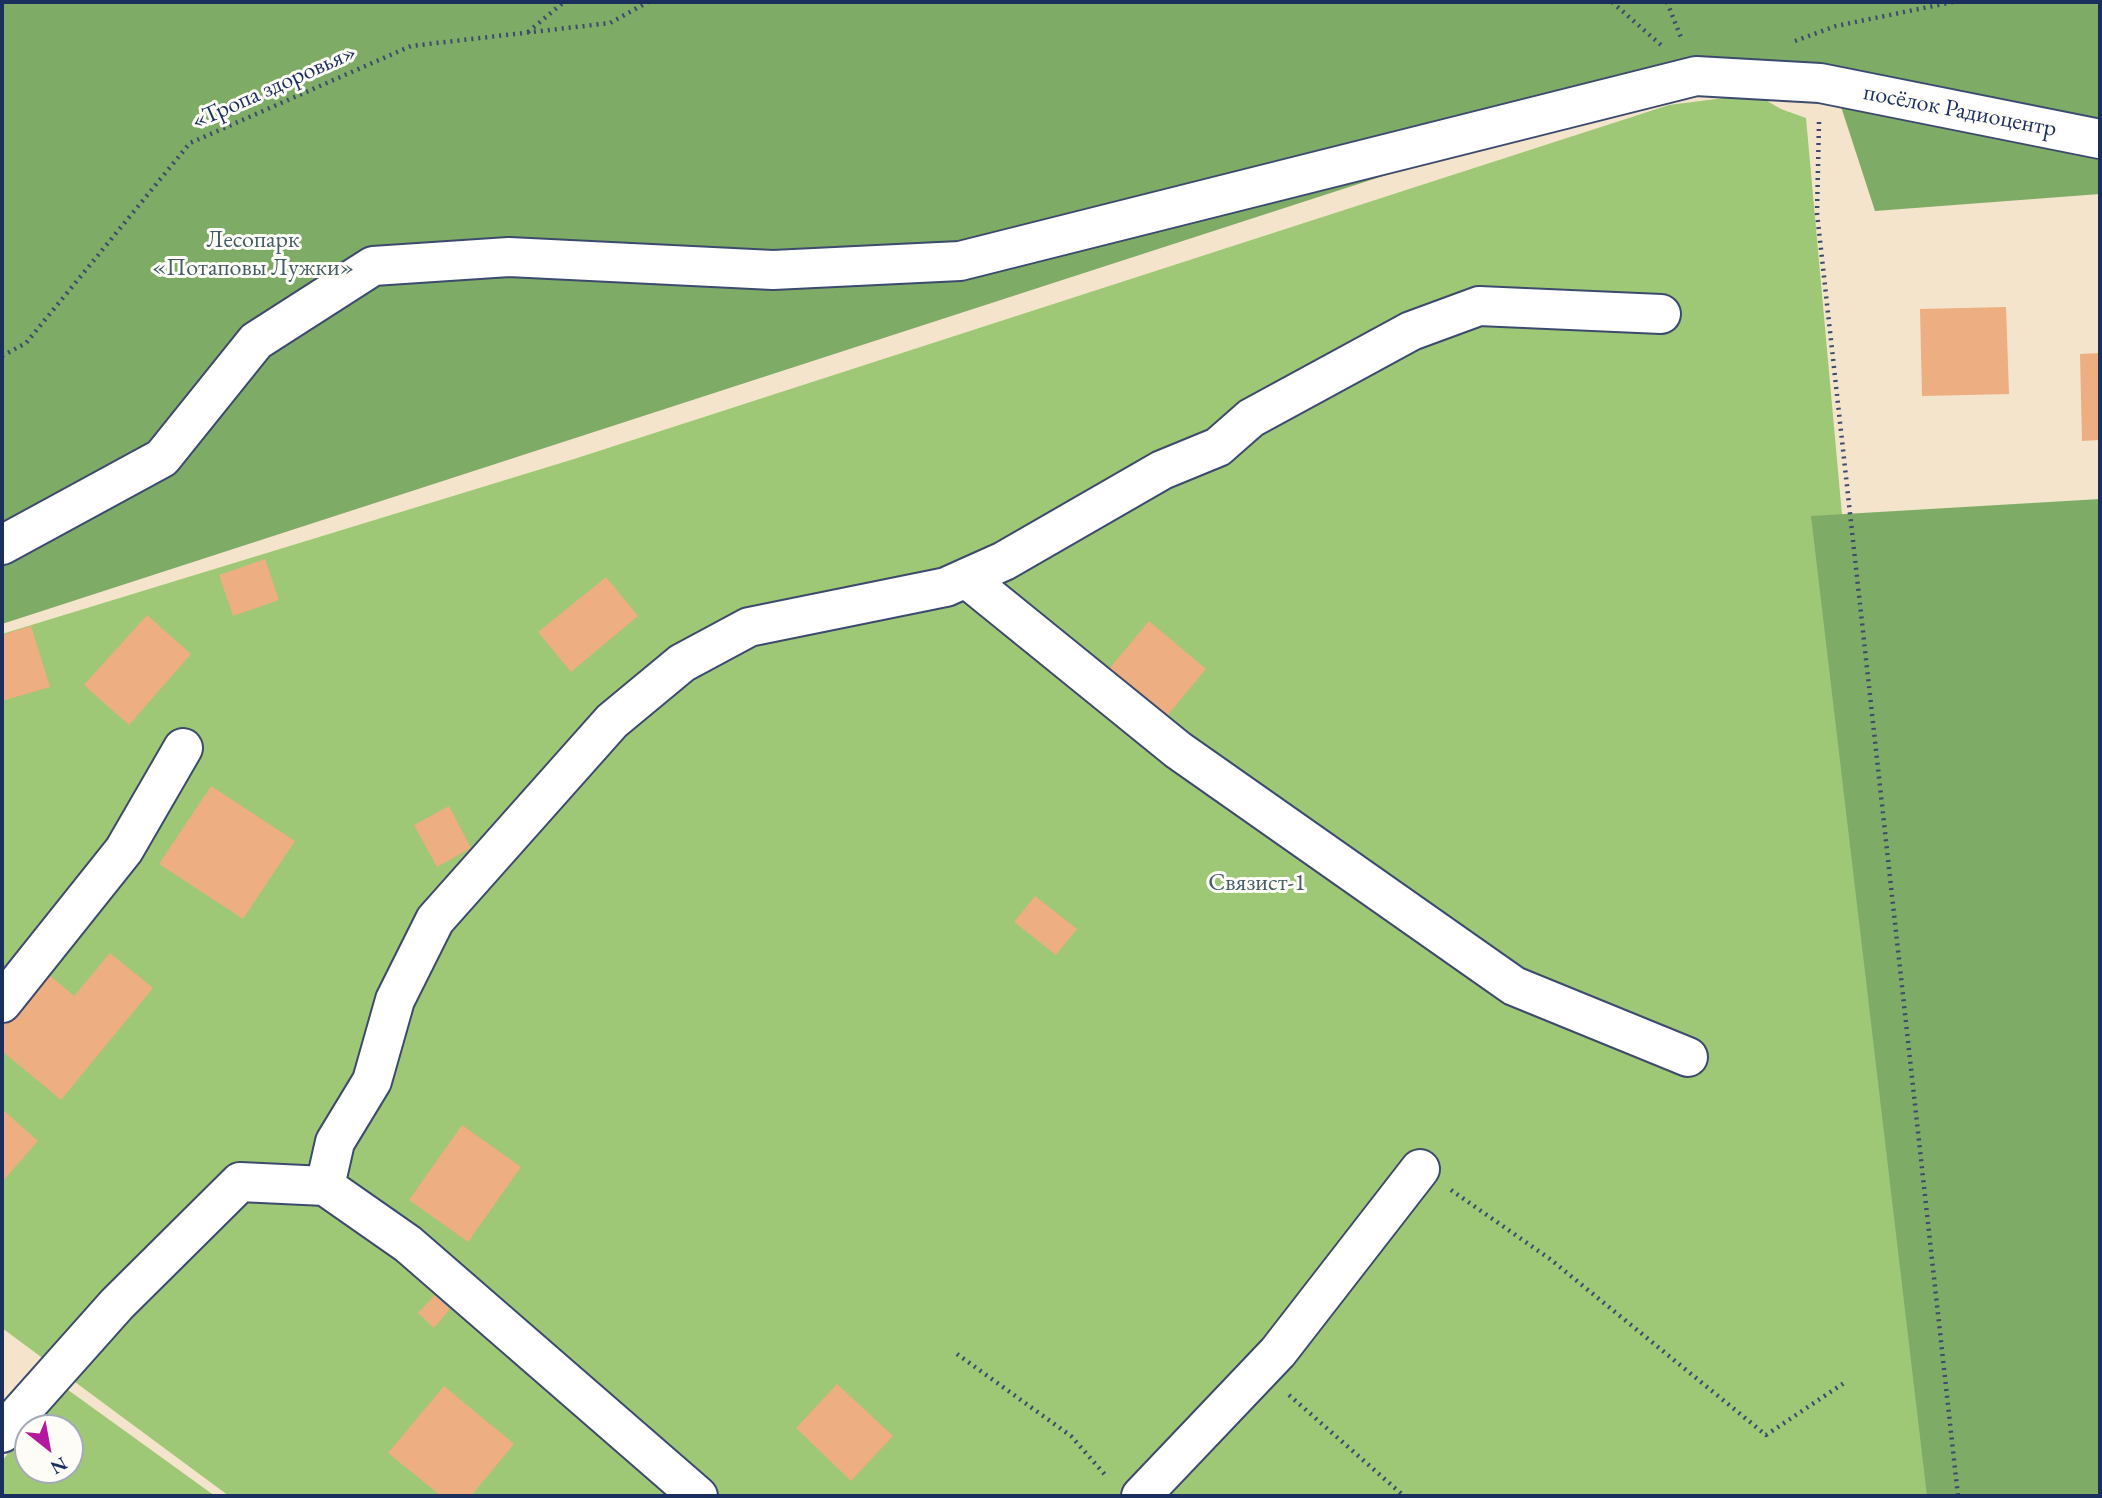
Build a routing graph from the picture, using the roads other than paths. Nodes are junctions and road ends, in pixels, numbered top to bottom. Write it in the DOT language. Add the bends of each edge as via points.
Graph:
graph roads {
  1 [pos="2100,139"];
  2 [pos="1661,314"];
  3 [pos="2,545"];
  4 [pos="966,578"];
  5 [pos="183,748"];
  6 [pos="2,1003"];
  7 [pos="1688,1057"];
  8 [pos="1420,1168"];
  9 [pos="325,1186"];
  10 [pos="2,1433"];
  11 [pos="1128,1491"];
  12 [pos="698,1496"];
  1 -- 3 [label="street, посёлок Радиоцентр" via="1820,83 1696,76 960,261 774,270 509,257 373,266 256,341 162,458"];
  2 -- 4 [label="street" via="1479,306 1411,331 1251,418 1217,447 1162,470"];
  4 -- 7 [label="street" via="1178,750 1514,986"];
  4 -- 9 [label="street" via="946,587 749,627 682,663 612,721 435,920 395,1000 372,1081 335,1142"];
  5 -- 6 [label="street" via="124,850"];
  8 -- 11 [label="street" via="1278,1352"];
  9 -- 10 [label="street" via="240,1182 117,1304"];
  9 -- 12 [label="street" via="408,1244"];
}
